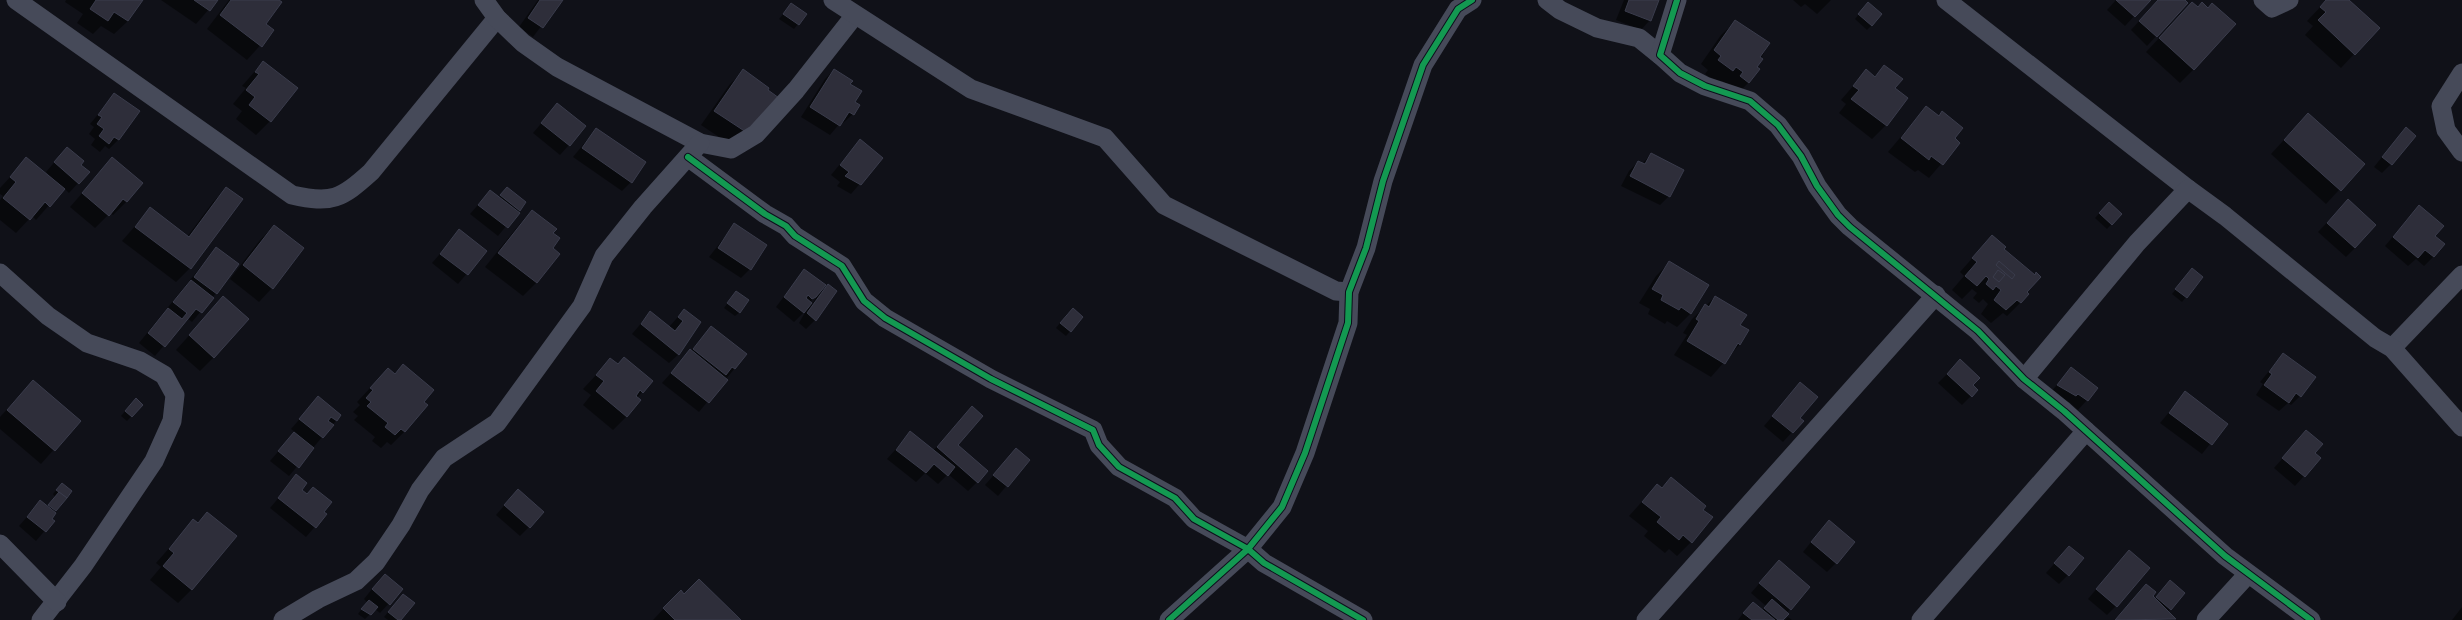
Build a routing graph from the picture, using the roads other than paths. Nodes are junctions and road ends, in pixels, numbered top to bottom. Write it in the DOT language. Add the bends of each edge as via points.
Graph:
graph roads {
  1 [pos="16,0"];
  2 [pos="484,0"];
  3 [pos="833,0"];
  4 [pos="1472,0"];
  5 [pos="1547,0"];
  6 [pos="1677,0"];
  7 [pos="1946,0"];
  8 [pos="2263,0"];
  9 [pos="2289,0"];
  10 [pos="855,15"];
  11 [pos="497,18"];
  12 [pos="1660,55"];
  13 [pos="2462,73"];
  14 [pos="694,150"];
  15 [pos="2462,152"];
  16 [pos="2188,189"];
  17 [pos="0,273"];
  18 [pos="2462,275"];
  19 [pos="1349,292"];
  20 [pos="1936,295"];
  21 [pos="2392,348"];
  22 [pos="2024,379"];
  23 [pos="2462,426"];
  24 [pos="2086,431"];
  25 [pos="0,544"];
  26 [pos="1248,549"];
  27 [pos="2248,574"];
  28 [pos="56,602"];
  29 [pos="41,620"];
  30 [pos="283,620"];
  31 [pos="1169,620"];
  32 [pos="1363,620"];
  33 [pos="1646,620"];
  34 [pos="1921,620"];
  35 [pos="2206,620"];
  36 [pos="2312,620"];
  1 -- 11 [label="street" via="292,195 316,200 334,199 353,188 370,172"];
  2 -- 11 [label="street"];
  3 -- 10 [label="street"];
  4 -- 19 [label="street" via="1458,9 1423,65 1383,180 1366,248"];
  5 -- 12 [label="street" via="1560,10 1597,28 1639,38"];
  6 -- 12 [label="street"];
  7 -- 16 [label="street"];
  8 -- 9 [label="street" via="2272,8"];
  10 -- 14 [label="street" via="796,90 756,134 730,149"];
  10 -- 19 [label="street" via="971,89 1105,138 1164,205 1336,290"];
  11 -- 14 [label="street" via="523,43"];
  12 -- 20 [label="street" via="1680,73 1705,86 1750,101 1778,125 1838,215"];
  13 -- 15 [label="street" via="2441,106 2446,130"];
  14 -- 26 [label="street" via="764,214 786,226 795,236 842,266 864,300 885,318 991,379 1093,430 1099,445 1119,467 1175,498 1194,519"];
  14 -- 30 [label="street" via="604,256 582,306 497,423 444,458 420,490 401,525 376,562 356,581 318,599"];
  16 -- 21 [label="street" via="2375,338"];
  16 -- 22 [label="street" via="2137,243"];
  17 -- 28 [label="street" via="48,316 87,343 140,361 164,375 175,395 172,421 154,461"];
  18 -- 21 [label="street"];
  19 -- 26 [label="street" via="1348,323 1305,453 1282,507"];
  20 -- 22 [label="street" via="1978,331"];
  20 -- 33 [label="street"];
  21 -- 23 [label="street"];
  22 -- 24 [label="street"];
  24 -- 27 [label="street"];
  24 -- 34 [label="street"];
  25 -- 28 [label="street"];
  26 -- 31 [label="street"];
  26 -- 32 [label="street" via="1264,563"];
  27 -- 35 [label="street"];
  27 -- 36 [label="street"];
  28 -- 29 [label="street"];
}
